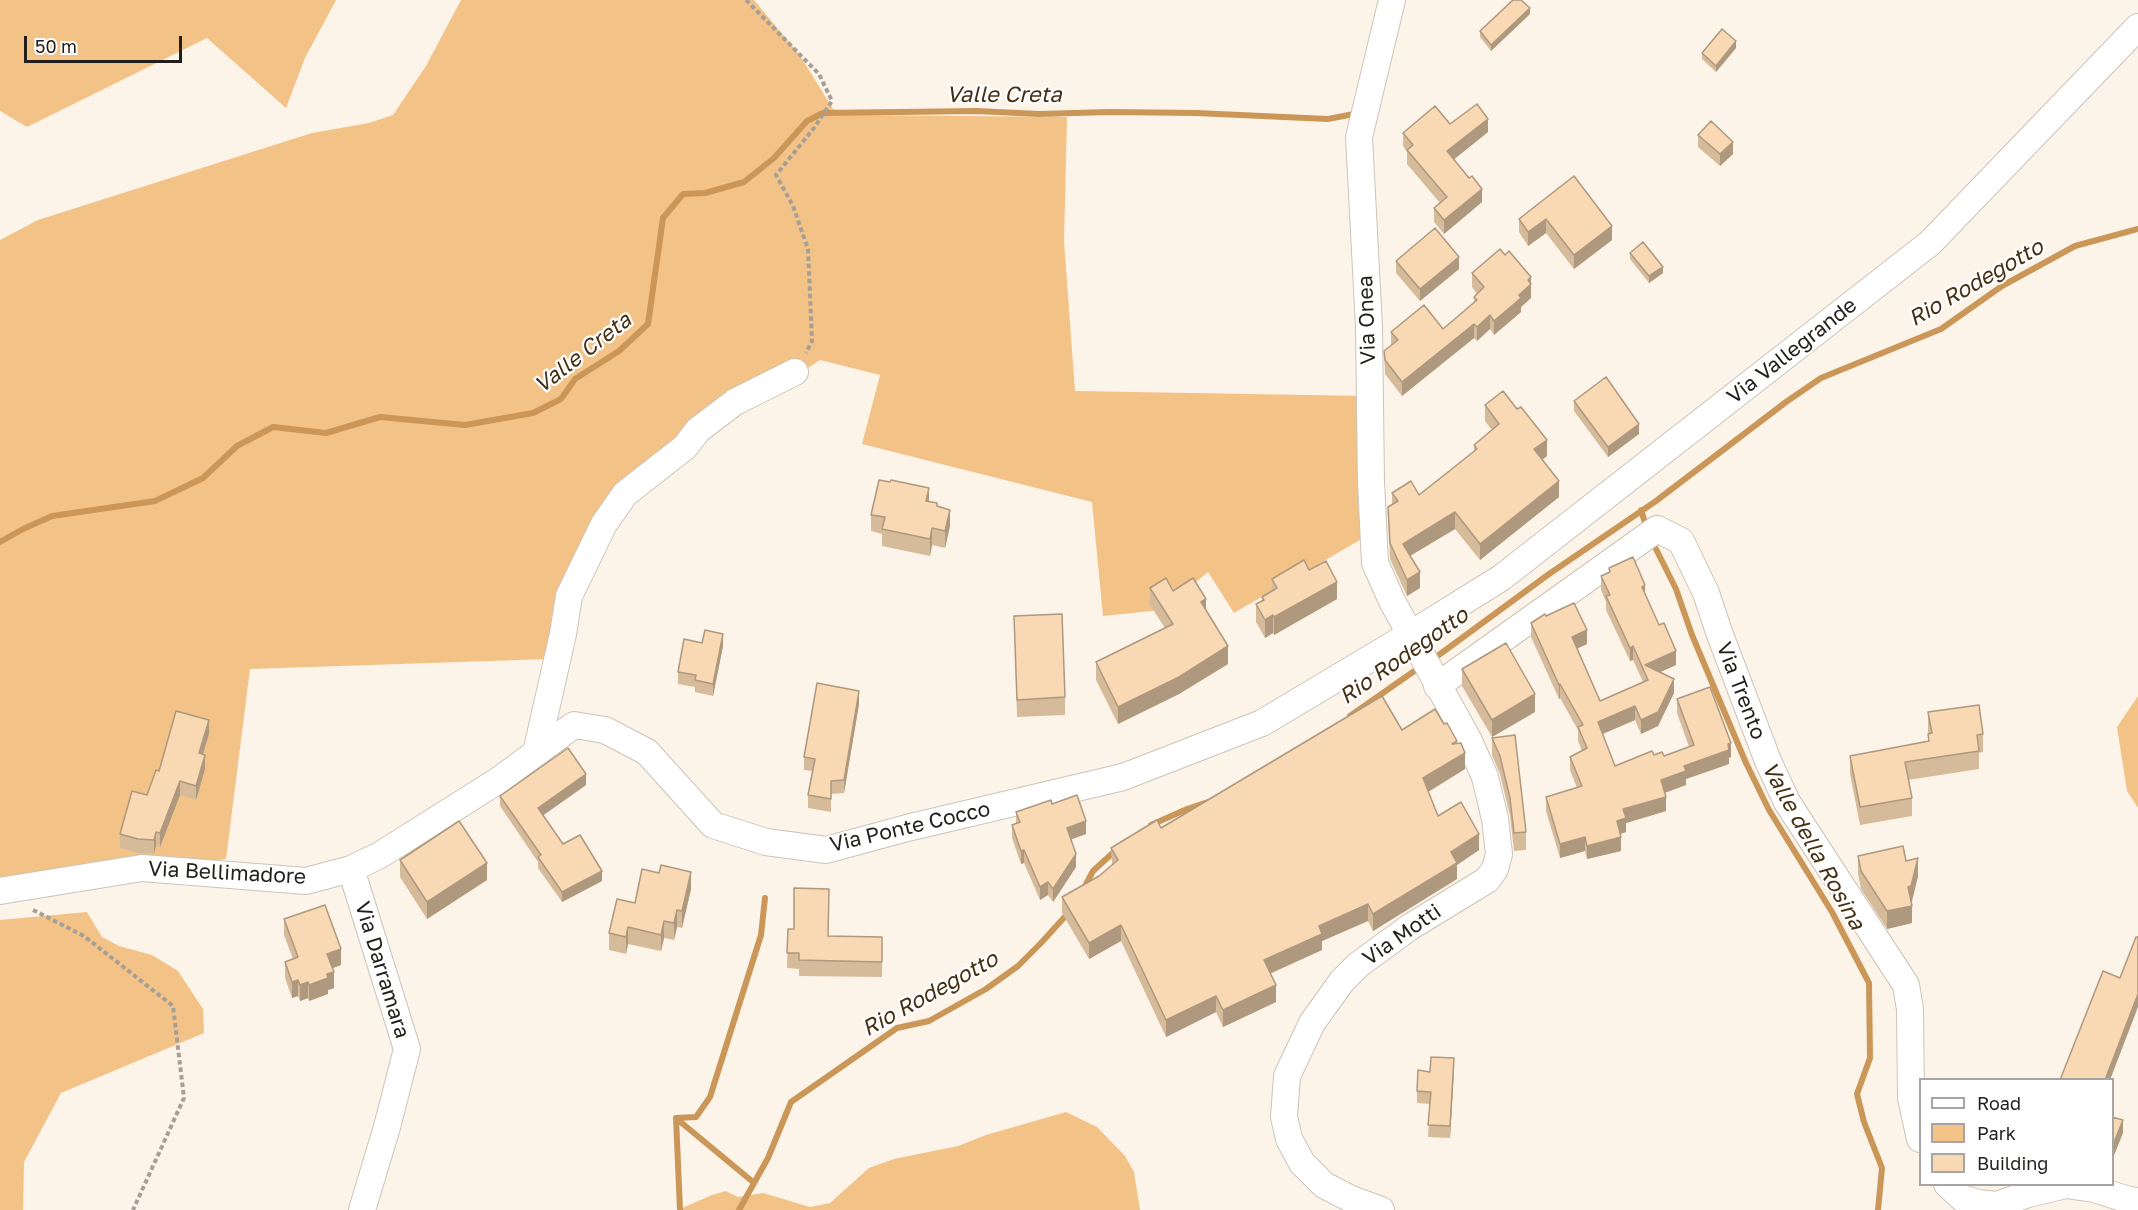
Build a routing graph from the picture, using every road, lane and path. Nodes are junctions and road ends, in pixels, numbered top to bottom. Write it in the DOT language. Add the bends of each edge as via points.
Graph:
graph roads {
  1 [pos="746,0"];
  2 [pos="1392,0"];
  3 [pos="2138,27"];
  4 [pos="795,372"];
  5 [pos="1415,642"];
  6 [pos="1435,681"];
  7 [pos="536,753"];
  8 [pos="380,855"];
  9 [pos="351,869"];
  10 [pos="0,891"];
  11 [pos="31,909"];
  12 [pos="1919,1134"];
  13 [pos="1948,1186"];
  14 [pos="2062,1186"];
  15 [pos="2072,1186"];
  16 [pos="2138,1200"];
  17 [pos="133,1210"];
  18 [pos="362,1210"];
  19 [pos="1381,1210"];
  1 -- 4 [label="path" via="819,74 832,101 776,175 793,206 808,249 812,340"];
  2 -- 5 [label="street, Via Onea" via="1359,137 1369,327 1371,482 1375,563"];
  3 -- 5 [label="street, Via Vallegrande" via="1930,243"];
  4 -- 7 [label="street" via="735,402 698,430 685,447 625,494 604,524 569,596"];
  5 -- 6 [label="street, Via Motti"];
  5 -- 7 [label="street, Via Ponte Cocco" via="1262,723 1123,777 826,849 766,842 713,825 647,752 605,730 574,725"];
  6 -- 12 [label="street, Via Trento" via="1649,534 1681,541 1706,593 1787,802 1906,985 1911,1098"];
  6 -- 19 [label="street, Via Motti" via="1485,777 1499,854 1495,868 1487,880 1410,927 1342,981 1312,1023 1287,1076 1284,1117 1289,1139 1302,1163 1324,1185"];
  7 -- 8 [label="street, Via Ponte Cocco"];
  8 -- 9 [label="street, Via Bellimadore"];
  9 -- 10 [label="street, Via Bellimadore" via="306,881 142,868"];
  9 -- 18 [label="street, Via Darramara" via="407,1049"];
  11 -- 17 [label="path" via="84,936 173,1006 184,1098"];
  13 -- 14 [label="street" via="1962,1198 1997,1205"];
  15 -- 16 [label="street"];
}
